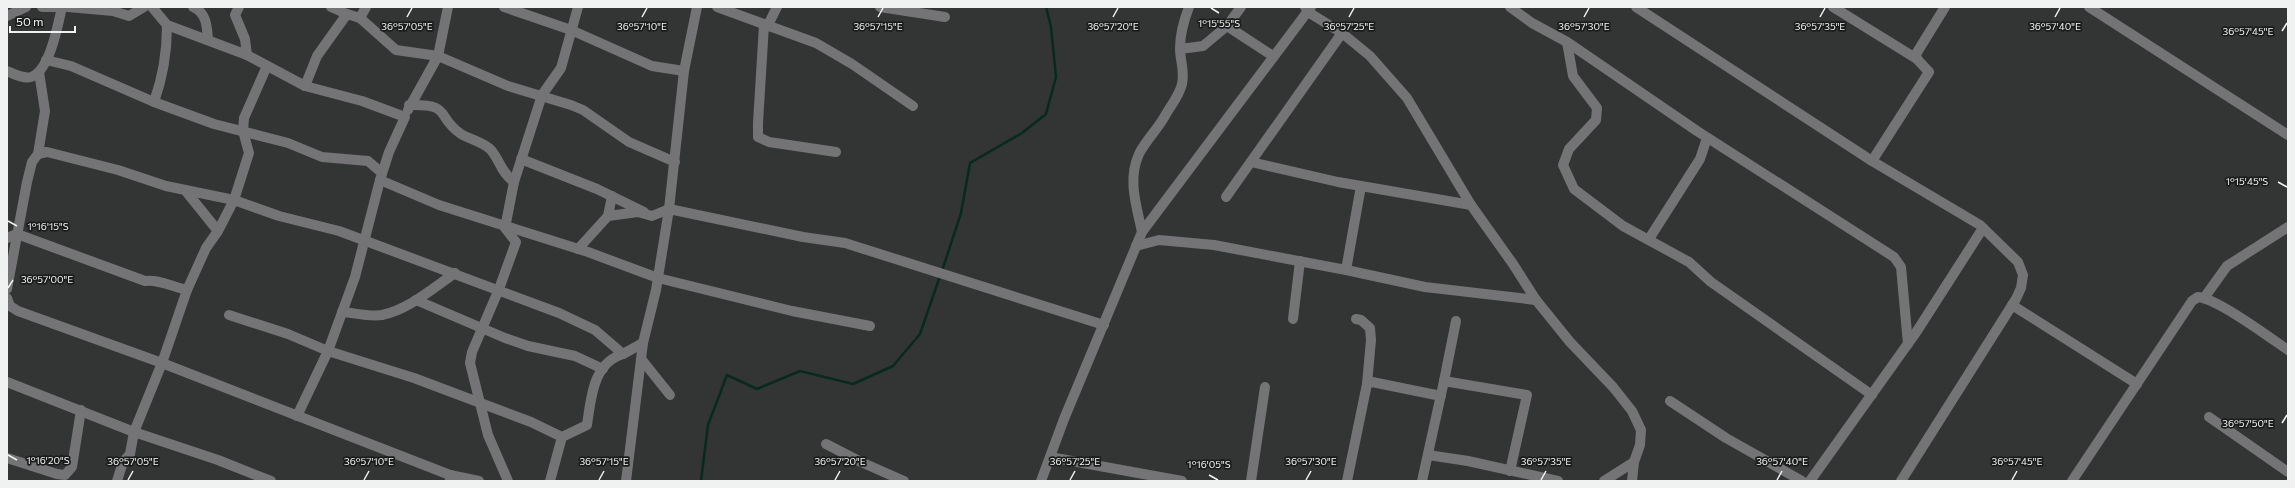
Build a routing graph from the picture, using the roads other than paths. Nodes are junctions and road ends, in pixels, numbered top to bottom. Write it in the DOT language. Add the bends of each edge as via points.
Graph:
graph roads {
  1 [pos="26,7"];
  2 [pos="42,7"];
  3 [pos="61,7"];
  4 [pos="68,7"];
  5 [pos="144,7"];
  6 [pos="152,7"];
  7 [pos="193,7"];
  8 [pos="239,7"];
  9 [pos="331,7"];
  10 [pos="366,7"];
  11 [pos="448,7"];
  12 [pos="504,7"];
  13 [pos="578,7"];
  14 [pos="697,7"];
  15 [pos="717,7"];
  16 [pos="777,7"];
  17 [pos="880,7"];
  18 [pos="1189,7"];
  19 [pos="1241,7"];
  20 [pos="1510,7"];
  21 [pos="1833,7"];
  22 [pos="1945,7"];
  23 [pos="2089,7"];
  24 [pos="1641,8"];
  25 [pos="1308,9"];
  26 [pos="347,14"];
  27 [pos="7,16"];
  28 [pos="946,17"];
  29 [pos="360,18"];
  30 [pos="167,25"];
  31 [pos="766,26"];
  32 [pos="1227,26"];
  33 [pos="571,30"];
  34 [pos="1342,34"];
  35 [pos="208,40"];
  36 [pos="1567,42"];
  37 [pos="1180,49"];
  38 [pos="247,55"];
  39 [pos="438,56"];
  40 [pos="1273,56"];
  41 [pos="1917,59"];
  42 [pos="46,60"];
  43 [pos="267,66"];
  44 [pos="7,71"];
  45 [pos="684,71"];
  46 [pos="39,72"];
  47 [pos="306,86"];
  48 [pos="542,95"];
  49 [pos="154,102"];
  50 [pos="409,105"];
  51 [pos="913,106"];
  52 [pos="405,117"];
  53 [pos="243,131"];
  54 [pos="2288,135"];
  55 [pos="1707,138"];
  56 [pos="836,152"];
  57 [pos="38,154"];
  58 [pos="521,159"];
  59 [pos="1872,160"];
  60 [pos="675,162"];
  61 [pos="1251,162"];
  62 [pos="381,177"];
  63 [pos="514,182"];
  64 [pos="1361,186"];
  65 [pos="185,190"];
  66 [pos="612,196"];
  67 [pos="1226,197"];
  68 [pos="234,200"];
  69 [pos="1471,205"];
  70 [pos="669,209"];
  71 [pos="608,216"];
  72 [pos="652,216"];
  73 [pos="2288,227"];
  74 [pos="505,228"];
  75 [pos="1983,228"];
  76 [pos="218,231"];
  77 [pos="1142,232"];
  78 [pos="17,234"];
  79 [pos="7,238"];
  80 [pos="1649,239"];
  81 [pos="366,242"];
  82 [pos="1136,246"];
  83 [pos="578,249"];
  84 [pos="1300,261"];
  85 [pos="1346,270"];
  86 [pos="454,273"];
  87 [pos="658,278"];
  88 [pos="7,289"];
  89 [pos="498,289"];
  90 [pos="187,290"];
  91 [pos="2204,298"];
  92 [pos="7,300"];
  93 [pos="416,300"];
  94 [pos="1536,300"];
  95 [pos="2012,305"];
  96 [pos="342,312"];
  97 [pos="229,315"];
  98 [pos="1293,319"];
  99 [pos="1356,319"];
  100 [pos="1456,321"];
  101 [pos="1104,325"];
  102 [pos="477,326"];
  103 [pos="870,326"];
  104 [pos="643,343"];
  105 [pos="1908,344"];
  106 [pos="2288,350"];
  107 [pos="328,351"];
  108 [pos="623,354"];
  109 [pos="642,360"];
  110 [pos="162,363"];
  111 [pos="603,369"];
  112 [pos="1444,381"];
  113 [pos="7,382"];
  114 [pos="1367,384"];
  115 [pos="2137,384"];
  116 [pos="1265,387"];
  117 [pos="1872,394"];
  118 [pos="670,395"];
  119 [pos="1441,396"];
  120 [pos="1670,401"];
  121 [pos="480,403"];
  122 [pos="80,410"];
  123 [pos="297,416"];
  124 [pos="2209,417"];
  125 [pos="134,432"];
  126 [pos="562,437"];
  127 [pos="826,444"];
  128 [pos="1428,455"];
  129 [pos="1050,457"];
  130 [pos="7,458"];
  131 [pos="1634,462"];
  132 [pos="1510,471"];
  133 [pos="2288,472"];
  134 [pos="450,478"];
  135 [pos="117,481"];
  136 [pos="271,481"];
  137 [pos="479,481"];
  138 [pos="508,481"];
  139 [pos="550,481"];
  140 [pos="626,481"];
  141 [pos="904,481"];
  142 [pos="1041,481"];
  143 [pos="1182,481"];
  144 [pos="1251,481"];
  145 [pos="1347,481"];
  146 [pos="1422,481"];
  147 [pos="1558,481"];
  148 [pos="1604,481"];
  149 [pos="1632,481"];
  150 [pos="1802,481"];
  151 [pos="1810,481"];
  152 [pos="1901,481"];
  153 [pos="2072,481"];
  1 -- 27 [label="street"];
  2 -- 3 [label="street"];
  3 -- 42 [label="street"];
  4 -- 5 [label="street" via="113,11 129,16"];
  6 -- 30 [label="street"];
  7 -- 35 [label="street" via="198,9 206,20"];
  8 -- 38 [label="street" via="235,15 245,39"];
  9 -- 26 [label="street"];
  10 -- 29 [label="street"];
  11 -- 39 [label="street"];
  12 -- 33 [label="street"];
  13 -- 33 [label="street"];
  14 -- 45 [label="street"];
  15 -- 31 [label="street"];
  16 -- 31 [label="street"];
  17 -- 28 [label="street"];
  18 -- 37 [label="street" via="1181,33"];
  19 -- 32 [label="street"];
  20 -- 36 [label="street" via="1532,23"];
  21 -- 41 [label="street"];
  22 -- 41 [label="street" via="1916,54"];
  23 -- 54 [label="street"];
  24 -- 59 [label="street"];
  25 -- 34 [label="street"];
  25 -- 40 [label="street"];
  26 -- 29 [label="street"];
  26 -- 47 [label="street" via="317,56"];
  29 -- 39 [label="street" via="396,50"];
  30 -- 35 [label="street"];
  30 -- 49 [label="street" via="163,76"];
  31 -- 51 [label="street" via="816,43"];
  31 -- 56 [label="street" via="758,137 769,142"];
  32 -- 37 [label="street" via="1203,46"];
  32 -- 40 [label="street"];
  33 -- 45 [label="street" via="652,66"];
  33 -- 48 [label="street" via="561,68"];
  34 -- 61 [label="street"];
  34 -- 69 [label="street" via="1370,56 1407,98"];
  35 -- 38 [label="street"];
  36 -- 55 [label="street"];
  36 -- 80 [label="street" via="1573,76 1597,108 1596,120 1569,149 1563,166 1574,189 1623,226"];
  37 -- 77 [label="street" via="1184,73 1178,95 1157,131 1139,154 1134,172 1133,190"];
  38 -- 43 [label="street"];
  39 -- 48 [label="street" via="508,86"];
  39 -- 50 [label="street"];
  40 -- 77 [label="street"];
  41 -- 59 [label="street" via="1928,72"];
  42 -- 46 [label="street"];
  42 -- 49 [label="street" via="70,66"];
  43 -- 47 [label="street"];
  43 -- 53 [label="street" via="248,105"];
  44 -- 46 [label="street" via="30,77"];
  45 -- 60 [label="street"];
  46 -- 57 [label="street" via="45,111"];
  47 -- 52 [label="street" via="362,101"];
  48 -- 58 [label="street"];
  48 -- 60 [label="street" via="583,110 629,142"];
  49 -- 53 [label="street" via="214,124"];
  50 -- 52 [label="street"];
  50 -- 63 [label="street" via="425,104 440,109 457,131 491,151 504,174"];
  52 -- 62 [label="street"];
  53 -- 62 [label="street" via="288,143 322,157 368,161"];
  53 -- 68 [label="street" via="249,153"];
  55 -- 80 [label="street" via="1700,159"];
  55 -- 105 [label="street" via="1898,261 1901,267"];
  57 -- 65 [label="street" via="47,152"];
  57 -- 78 [label="street" via="32,162"];
  58 -- 63 [label="street"];
  58 -- 66 [label="street"];
  59 -- 75 [label="street"];
  60 -- 70 [label="street"];
  61 -- 64 [label="street"];
  61 -- 67 [label="street"];
  62 -- 74 [label="street" via="439,205"];
  62 -- 81 [label="street"];
  63 -- 74 [label="street"];
  64 -- 69 [label="street"];
  64 -- 85 [label="street"];
  65 -- 68 [label="street"];
  65 -- 76 [label="street"];
  66 -- 71 [label="street"];
  66 -- 72 [label="street"];
  68 -- 76 [label="street"];
  68 -- 81 [label="street" via="279,216 340,231"];
  69 -- 94 [label="street"];
  70 -- 72 [label="street"];
  70 -- 87 [label="street"];
  70 -- 101 [label="street" via="803,237 845,243"];
  71 -- 72 [label="street" via="638,212"];
  71 -- 83 [label="street"];
  73 -- 91 [label="street" via="2227,266"];
  74 -- 83 [label="street"];
  74 -- 89 [label="street" via="516,242"];
  75 -- 95 [label="street" via="2018,262 2023,275 2021,288"];
  75 -- 105 [label="street"];
  76 -- 90 [label="street" via="206,248"];
  77 -- 82 [label="street"];
  78 -- 79 [label="street"];
  78 -- 88 [label="street"];
  78 -- 90 [label="street" via="145,281 154,280 170,287"];
  80 -- 117 [label="street" via="1689,262 1711,282"];
  81 -- 86 [label="street"];
  81 -- 96 [label="street"];
  82 -- 84 [label="street" via="1159,240 1182,241"];
  82 -- 101 [label="street"];
  83 -- 87 [label="street"];
  84 -- 85 [label="street"];
  84 -- 98 [label="street"];
  85 -- 94 [label="street" via="1424,287"];
  86 -- 89 [label="street"];
  86 -- 93 [label="street"];
  87 -- 103 [label="street" via="792,312"];
  87 -- 104 [label="street"];
  89 -- 102 [label="street"];
  89 -- 108 [label="street" via="595,330"];
  90 -- 110 [label="street"];
  91 -- 106 [label="street"];
  91 -- 115 [label="street" via="2192,300"];
  92 -- 110 [label="street" via="10,306 18,311"];
  93 -- 96 [label="street" via="383,314"];
  93 -- 102 [label="street"];
  94 -- 131 [label="street" via="1632,412 1640,430 1640,446"];
  95 -- 115 [label="street"];
  95 -- 152 [label="street"];
  96 -- 107 [label="street"];
  97 -- 107 [label="street" via="288,334"];
  99 -- 114 [label="street" via="1370,328"];
  100 -- 112 [label="street"];
  101 -- 129 [label="street"];
  102 -- 111 [label="street" via="528,346 575,356"];
  102 -- 121 [label="street" via="470,363"];
  104 -- 108 [label="street"];
  104 -- 109 [label="street"];
  105 -- 117 [label="street"];
  107 -- 121 [label="street" via="414,378"];
  107 -- 123 [label="street"];
  108 -- 111 [label="street" via="613,357"];
  109 -- 118 [label="street"];
  109 -- 140 [label="street"];
  110 -- 123 [label="street"];
  110 -- 125 [label="street"];
  111 -- 126 [label="street" via="597,374 587,425"];
  112 -- 119 [label="street"];
  112 -- 132 [label="street" via="1527,395"];
  113 -- 122 [label="street"];
  114 -- 119 [label="street" via="1372,382"];
  114 -- 145 [label="street"];
  115 -- 153 [label="street"];
  116 -- 144 [label="street"];
  117 -- 151 [label="street"];
  119 -- 128 [label="street"];
  120 -- 150 [label="street" via="1720,435"];
  121 -- 126 [label="street"];
  121 -- 138 [label="street" via="490,441"];
  122 -- 125 [label="street"];
  122 -- 130 [label="street" via="72,467 65,475"];
  123 -- 134 [label="street"];
  124 -- 133 [label="street"];
  125 -- 135 [label="street" via="130,454 123,462"];
  125 -- 136 [label="street"];
  126 -- 139 [label="street"];
  127 -- 141 [label="street"];
  128 -- 132 [label="street"];
  128 -- 146 [label="street"];
  129 -- 142 [label="street"];
  129 -- 143 [label="street"];
  131 -- 148 [label="street"];
  131 -- 149 [label="street"];
  132 -- 147 [label="street"];
  134 -- 137 [label="street"];
}
